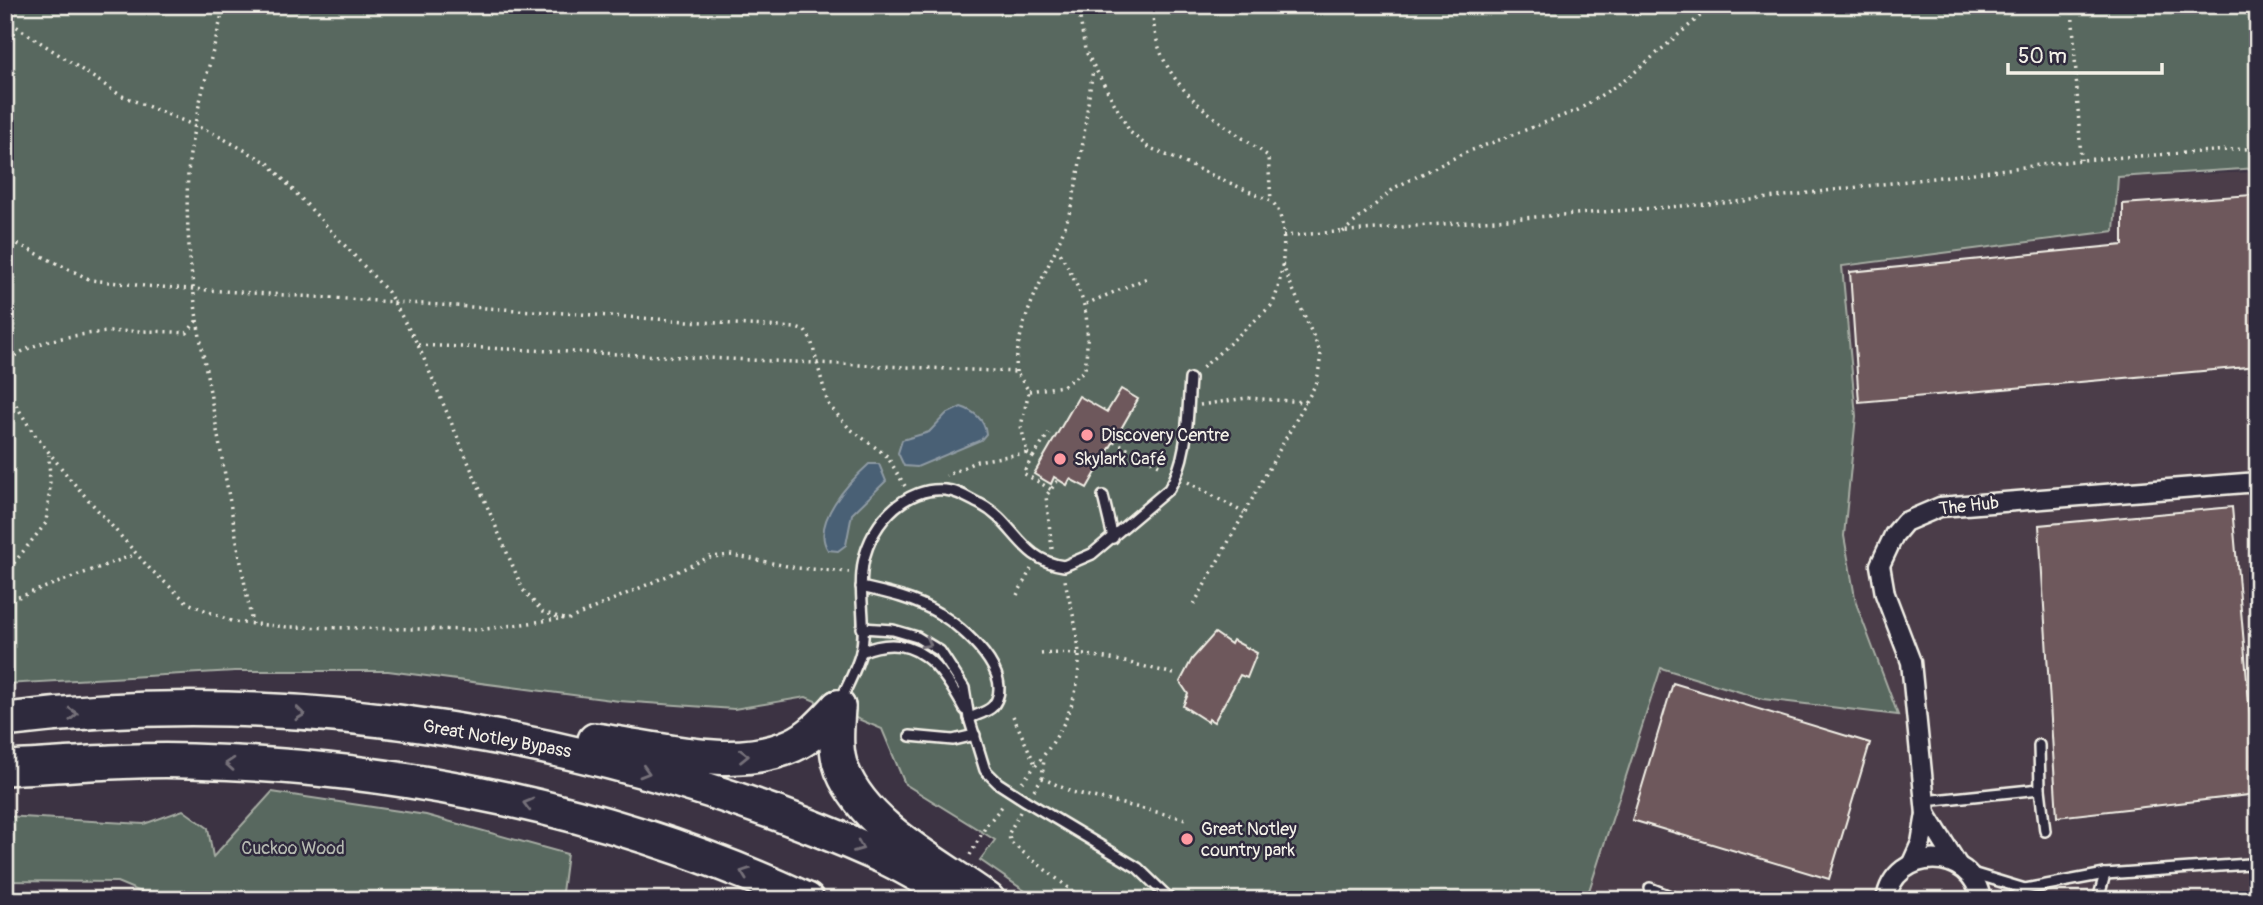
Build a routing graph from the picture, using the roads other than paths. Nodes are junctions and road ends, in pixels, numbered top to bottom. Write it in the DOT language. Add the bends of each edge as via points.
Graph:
graph roads {
  1 [pos="1190,379"];
  2 [pos="2258,482"];
  3 [pos="1103,496"];
  4 [pos="1113,538"];
  5 [pos="861,587"];
  6 [pos="862,628"];
  7 [pos="861,652"];
  8 [pos="838,707"];
  9 [pos="969,718"];
  10 [pos="5,720"];
  11 [pos="456,729"];
  12 [pos="975,735"];
  13 [pos="910,736"];
  14 [pos="2039,745"];
  15 [pos="5,768"];
  16 [pos="2040,789"];
  17 [pos="1926,808"];
  18 [pos="2045,831"];
  19 [pos="1912,863"];
  20 [pos="2249,864"];
  21 [pos="1962,868"];
  22 [pos="2105,874"];
  23 [pos="1650,888"];
  24 [pos="2025,889"];
  25 [pos="1884,898"];
  26 [pos="807,900"];
  27 [pos="960,900"];
  28 [pos="989,900"];
  29 [pos="1171,900"];
  30 [pos="1680,900"];
  31 [pos="1982,900"];
  32 [pos="2008,900"];
  33 [pos="2098,900"];
  1 -- 4 [label="lane" via="1177,476 1169,489"];
  2 -- 17 [label="street, The Hub" via="1940,507 1905,522 1886,549 1881,580 1911,662"];
  3 -- 4 [label="lane"];
  4 -- 5 [label="lane" via="1064,566 1035,557 984,506 953,491 937,490 898,503 881,522 867,545"];
  5 -- 6 [label="lane"];
  5 -- 9 [label="lane" via="940,614 982,650 1000,683 999,695 992,707"];
  6 -- 7 [label="lane"];
  6 -- 9 [label="lane, one-way" via="893,630 940,651 964,688"];
  7 -- 8 [label="lane"];
  7 -- 9 [label="lane" via="881,644 904,645 930,660 946,676"];
  11 -- 8 [label="highway, one-way" via="572,737 718,757 761,756 810,735"];
  8 -- 28 [label="highway" via="836,743 841,769 872,818"];
  9 -- 12 [label="lane"];
  10 -- 11 [label="highway, Great Notley Bypass, one-way" via="264,710"];
  11 -- 27 [label="highway, Great Notley Bypass, one-way" via="572,751 768,810 879,854"];
  12 -- 13 [label="lane" via="953,740"];
  12 -- 29 [label="lane" via="985,770 998,783 1138,868"];
  14 -- 16 [label="lane"];
  26 -- 15 [label="highway, one-way" via="647,836 507,798 426,783 190,761"];
  16 -- 17 [label="lane"];
  16 -- 18 [label="lane"];
  17 -- 19 [label="street, The Hub" via="1921,843"];
  17 -- 21 [label="street, The Hub"];
  19 -- 21 [label="street" via="1935,858"];
  19 -- 25 [label="street" via="1892,881"];
  20 -- 22 [label="lane"];
  21 -- 24 [label="lane"];
  21 -- 31 [label="street, The Hub"];
  22 -- 24 [label="lane"];
  22 -- 33 [label="lane"];
  23 -- 30 [label="lane"];
  24 -- 32 [label="lane"];
}
